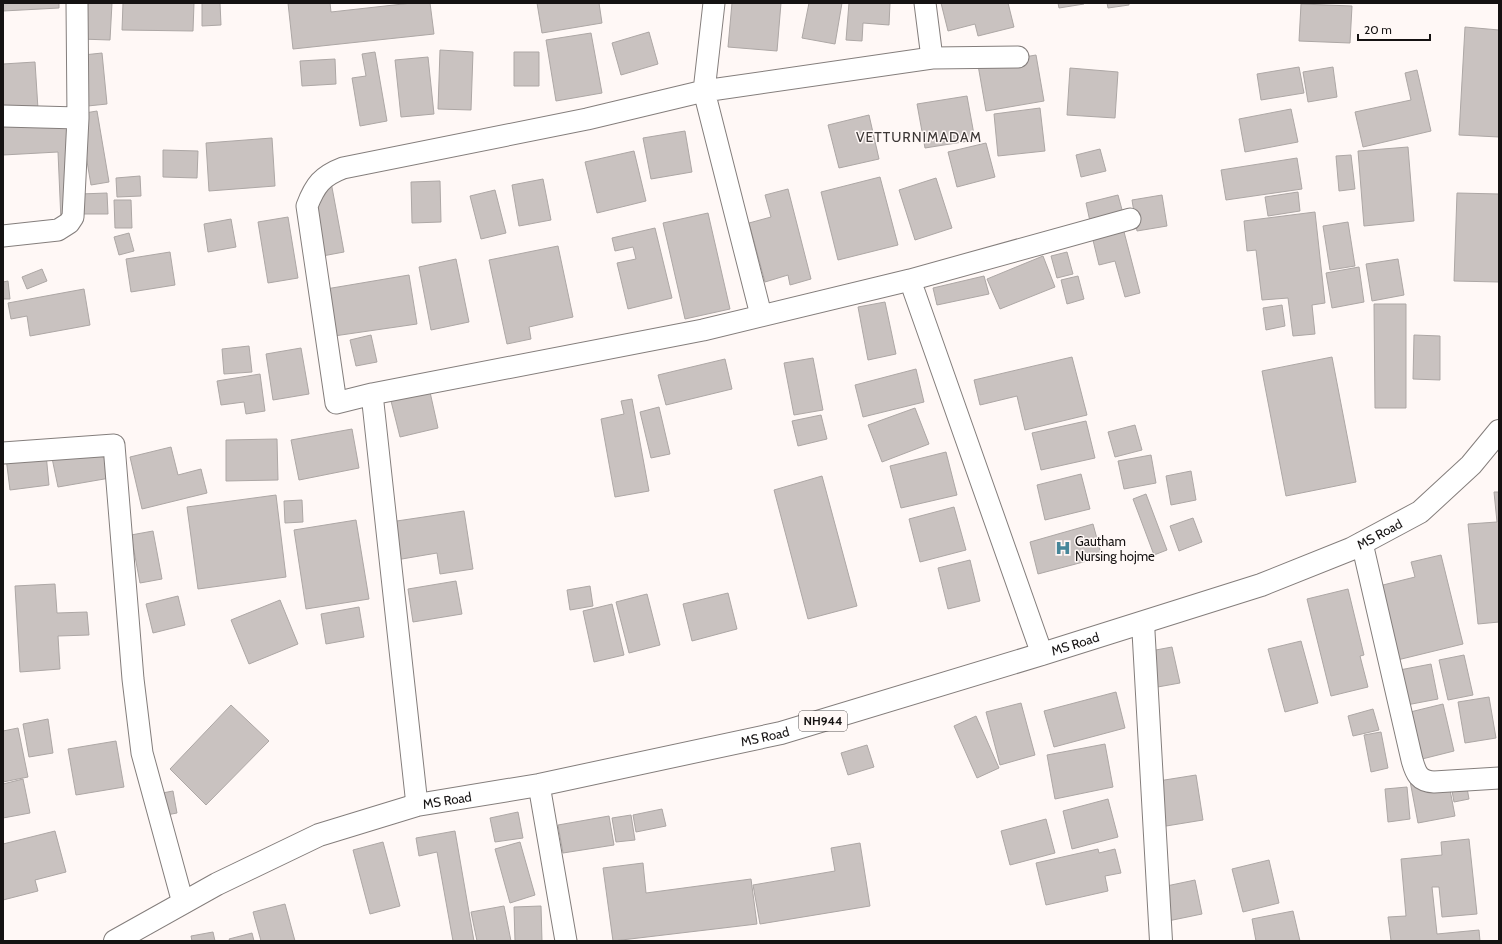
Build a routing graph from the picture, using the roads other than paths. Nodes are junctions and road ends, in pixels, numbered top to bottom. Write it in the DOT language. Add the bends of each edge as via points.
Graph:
graph roads {
  1 [pos="77,3"];
  2 [pos="714,3"];
  3 [pos="925,3"];
  4 [pos="1018,57"];
  5 [pos="932,58"];
  6 [pos="704,91"];
  7 [pos="3,116"];
  8 [pos="78,118"];
  9 [pos="1130,220"];
  10 [pos="3,236"];
  11 [pos="910,280"];
  12 [pos="761,315"];
  13 [pos="372,394"];
  14 [pos="1499,431"];
  15 [pos="3,453"];
  16 [pos="1362,543"];
  17 [pos="1143,623"];
  18 [pos="1042,654"];
  19 [pos="1499,778"];
  20 [pos="539,785"];
  21 [pos="417,805"];
  22 [pos="182,904"];
  23 [pos="119,940"];
  24 [pos="566,941"];
  25 [pos="1161,941"];
  1 -- 8 [label="street"];
  2 -- 6 [label="street"];
  3 -- 5 [label="street"];
  4 -- 5 [label="street"];
  5 -- 6 [label="street"];
  6 -- 12 [label="street"];
  6 -- 13 [label="street" via="587,119 343,168 327,174 313,191 307,206 336,403"];
  7 -- 8 [label="street"];
  8 -- 10 [label="street" via="73,217 58,230"];
  9 -- 11 [label="street"];
  11 -- 12 [label="street"];
  11 -- 18 [label="street"];
  12 -- 13 [label="street" via="703,330"];
  13 -- 21 [label="street"];
  14 -- 16 [label="main road, MS Road / NH944" via="1471,465 1420,512"];
  15 -- 22 [label="street" via="114,445 133,679 142,753"];
  16 -- 17 [label="main road, MS Road / NH944" via="1261,584"];
  16 -- 19 [label="street" via="1417,775 1426,781 1434,782"];
  17 -- 18 [label="main road, MS Road / NH944"];
  17 -- 25 [label="main road"];
  18 -- 20 [label="main road, MS Road / NH944" via="781,733"];
  20 -- 21 [label="main road, MS Road / NH944"];
  20 -- 24 [label="street"];
  21 -- 22 [label="main road, MS Road / NH944" via="319,835 217,884"];
  22 -- 23 [label="main road, MS Road / NH944"];
}
